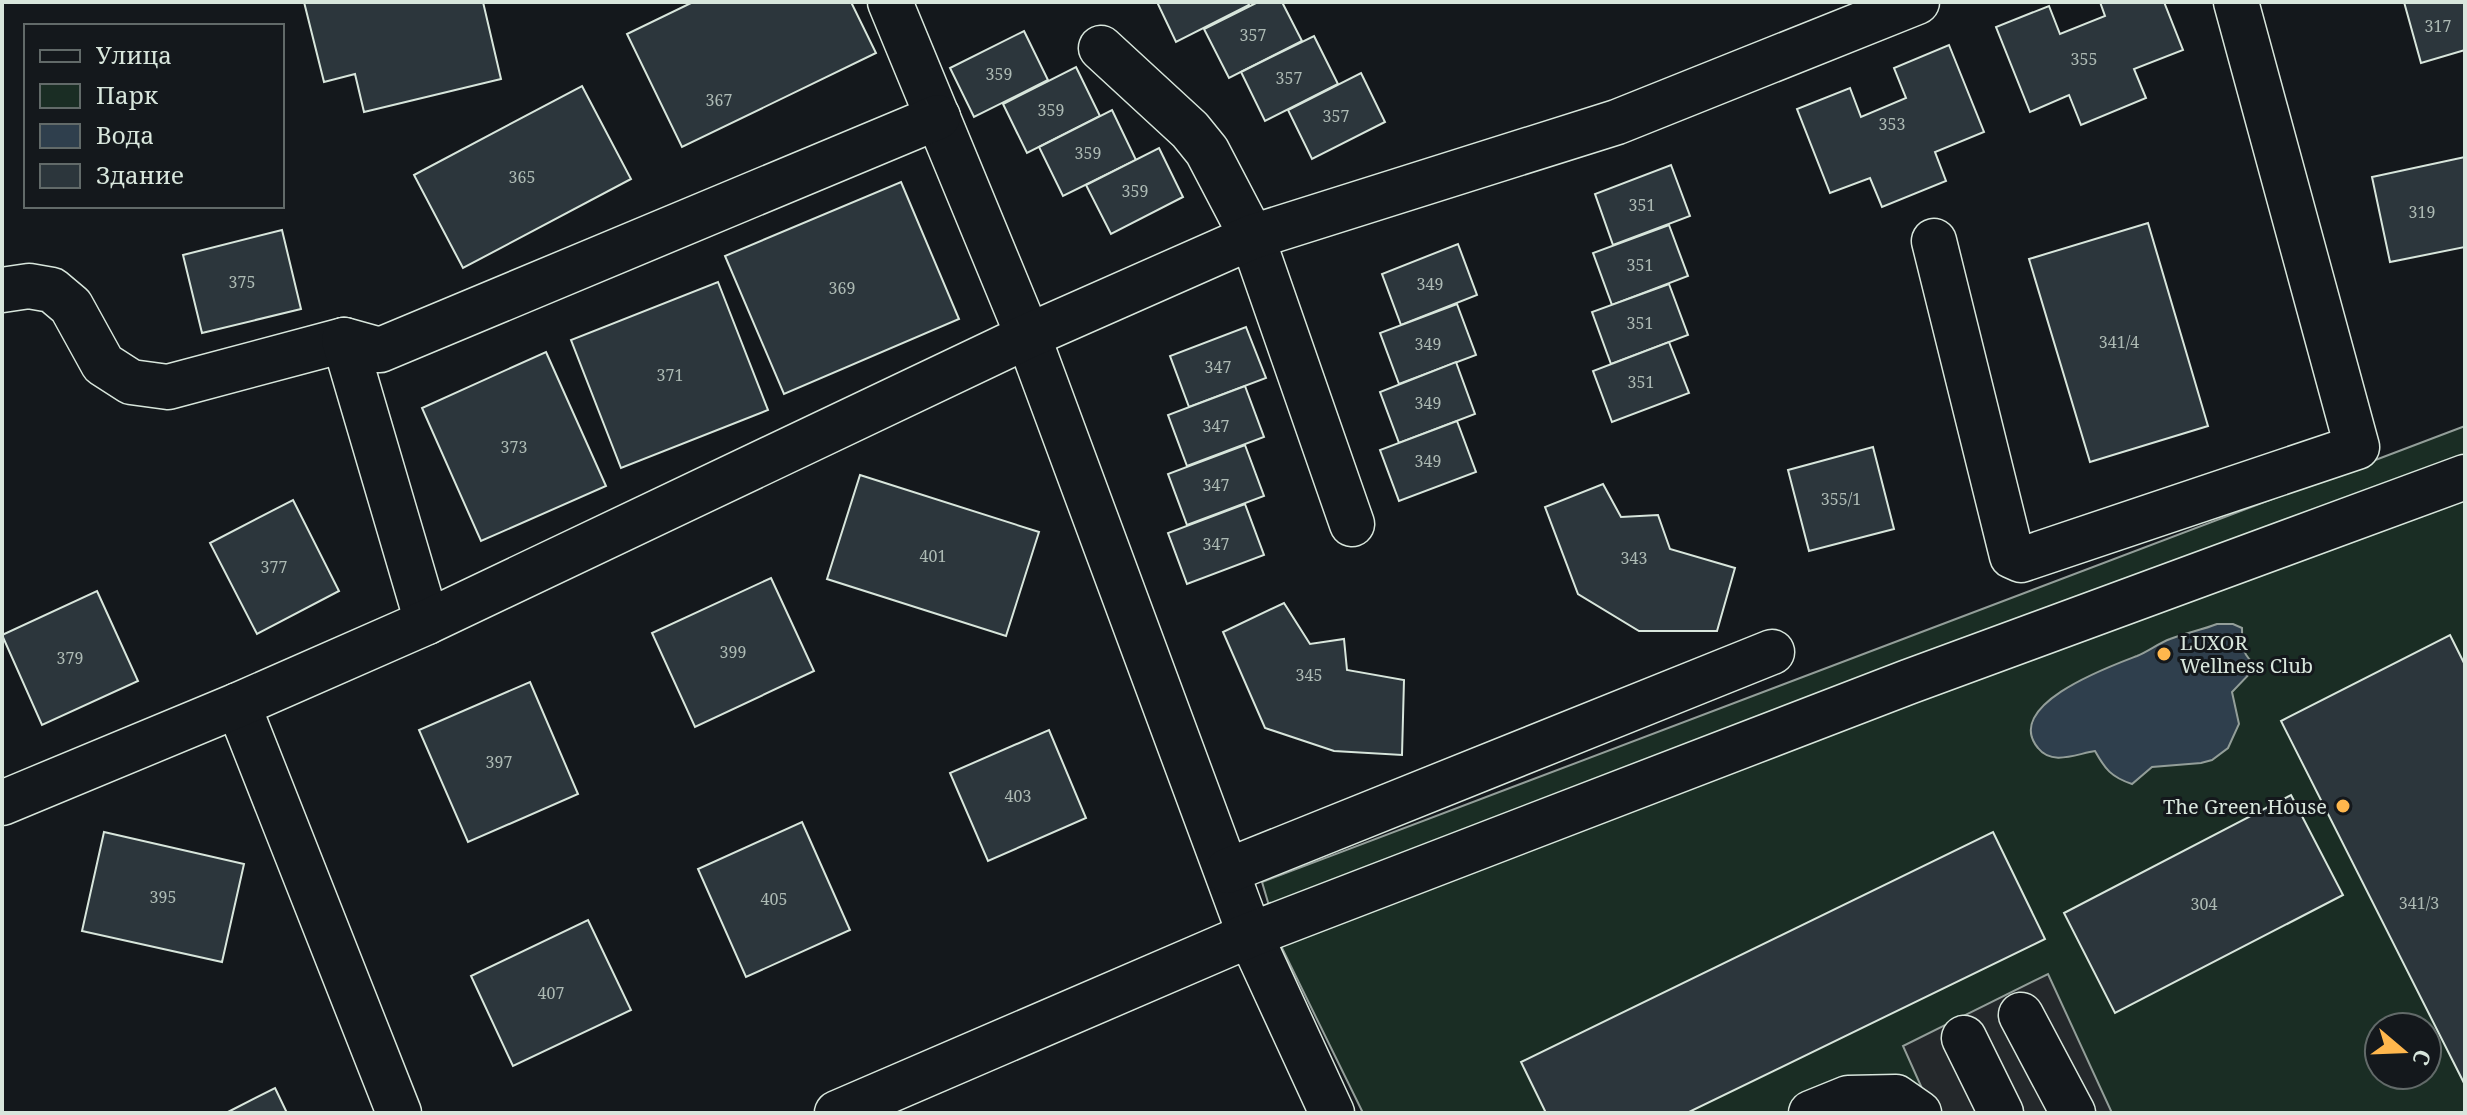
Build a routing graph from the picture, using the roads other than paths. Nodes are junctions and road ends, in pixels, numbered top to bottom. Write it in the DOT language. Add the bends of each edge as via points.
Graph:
graph roads {
  1 [pos="890,2"];
  2 [pos="1917,2"];
  3 [pos="2236,2"];
  4 [pos="1101,48"];
  5 [pos="938,117"];
  6 [pos="1252,237"];
  7 [pos="1934,241"];
  8 [pos="2,290"];
  9 [pos="1028,336"];
  10 [pos="344,340"];
  11 [pos="2465,477"];
  12 [pos="1352,524"];
  13 [pos="427,622"];
  14 [pos="1772,652"];
  15 [pos="238,705"];
  16 [pos="2,803"];
  17 [pos="1227,871"];
  18 [pos="1250,935"];
  19 [pos="2021,1015"];
  20 [pos="1964,1038"];
  21 [pos="399,1113"];
  22 [pos="837,1113"];
  23 [pos="1332,1113"];
  24 [pos="1811,1113"];
  25 [pos="1919,1113"];
  26 [pos="2001,1113"];
  27 [pos="2073,1113"];
  1 -- 5 [label="street"];
  2 -- 6 [label="street" via="1617,122"];
  3 -- 7 [label="street" via="2357,447 2021,560 2012,556"];
  4 -- 6 [label="street" via="1207,151"];
  5 -- 9 [label="street"];
  5 -- 10 [label="street" via="380,350"];
  6 -- 9 [label="street"];
  6 -- 12 [label="street"];
  8 -- 10 [label="street" via="52,290 71,306 103,364 131,382 168,387"];
  9 -- 13 [label="street"];
  9 -- 17 [label="street"];
  10 -- 13 [label="street"];
  11 -- 18 [label="street" via="1908,682"];
  13 -- 15 [label="street"];
  14 -- 17 [label="street"];
  15 -- 16 [label="street"];
  15 -- 21 [label="street"];
  17 -- 18 [label="street"];
  18 -- 22 [label="street"];
  18 -- 23 [label="street"];
  19 -- 27 [label="street"];
  20 -- 26 [label="street"];
  24 -- 25 [label="street" via="1848,1098 1896,1097"];
}
